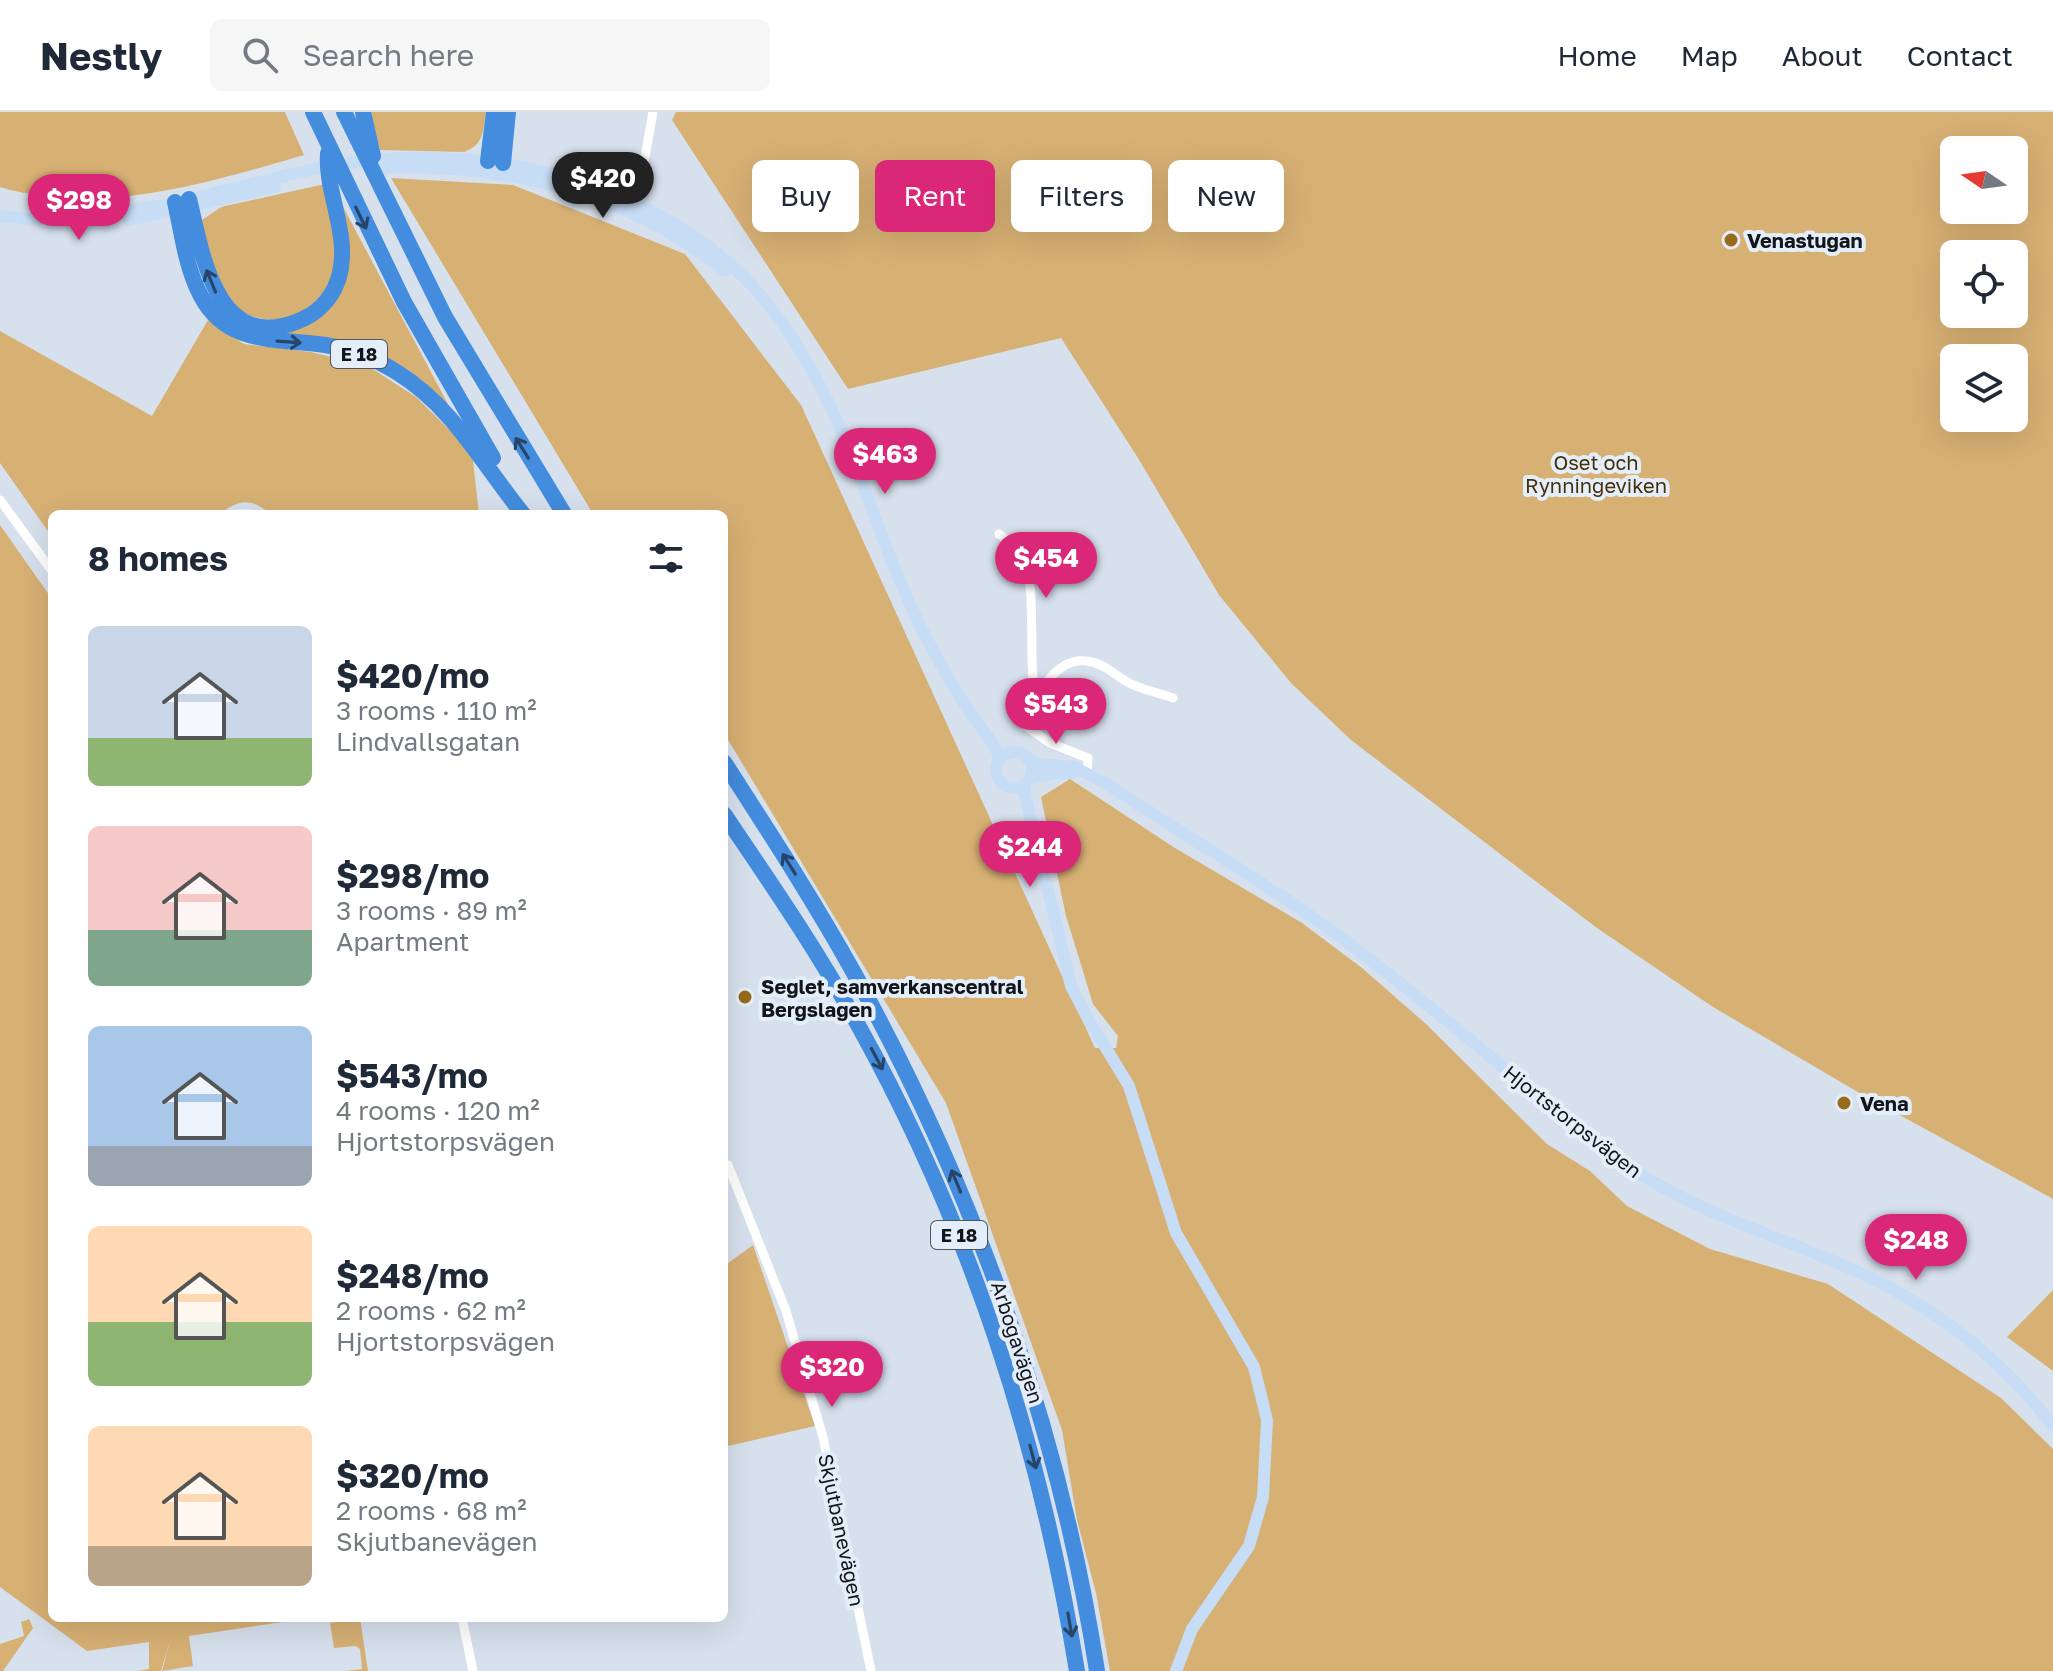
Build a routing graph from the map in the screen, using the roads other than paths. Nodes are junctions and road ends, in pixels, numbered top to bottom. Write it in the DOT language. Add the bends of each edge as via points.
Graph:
graph roads {
  1 [pos="313,112"];
  2 [pos="344,112"];
  3 [pos="363,112"];
  4 [pos="494,112"];
  5 [pos="508,112"];
  6 [pos="653,112"];
  7 [pos="328,147"];
  8 [pos="647,155"];
  9 [pos="495,167"];
  10 [pos="371,170"];
  11 [pos="617,197"];
  12 [pos="183,205"];
  13 [pos="632,208"];
  14 [pos="0,216"];
  15 [pos="0,500"];
  16 [pos="523,510"];
  17 [pos="524,510"];
  18 [pos="562,510"];
  19 [pos="999,534"];
  20 [pos="48,566"];
  21 [pos="1036,697"];
  22 [pos="1173,698"];
  23 [pos="971,713"];
  24 [pos="1022,755"];
  25 [pos="1000,759"];
  26 [pos="728,768"];
  27 [pos="1087,774"];
  28 [pos="1027,782"];
  29 [pos="1004,785"];
  30 [pos="728,820"];
  31 [pos="1037,839"];
  32 [pos="728,1171"];
  33 [pos="2053,1426"];
  34 [pos="463,1622"];
  35 [pos="473,1671"];
  36 [pos="871,1671"];
  37 [pos="1077,1671"];
  38 [pos="1097,1671"];
  39 [pos="1176,1671"];
  1 -- 7 [label="highway, E 18"];
  2 -- 10 [label="highway"];
  3 -- 10 [label="highway" via="374,154"];
  4 -- 9 [label="highway"];
  5 -- 9 [label="highway"];
  6 -- 8 [label="street"];
  7 -- 12 [label="highway, E 18, one-way" via="327,170 341,226 341,266 325,303 304,319 265,326 228,309 208,275"];
  7 -- 17 [label="highway, E 18, one-way" via="416,325"];
  8 -- 11 [label="street" via="630,187"];
  8 -- 13 [label="street"];
  9 -- 11 [label="street" via="561,176"];
  9 -- 12 [label="street" via="452,157 400,162 309,175"];
  9 -- 13 [label="street"];
  18 -- 10 [label="highway, one-way" via="445,317"];
  11 -- 13 [label="street"];
  12 -- 14 [label="street" via="80,224"];
  12 -- 16 [label="highway, E 18, one-way" via="196,284 215,316 247,336 337,347 397,372 447,415"];
  13 -- 23 [label="street" via="692,246 764,304 795,343 821,386 906,597"];
  15 -- 20 [label="street"];
  19 -- 21 [label="street" via="1026,562 1030,676"];
  21 -- 22 [label="street" via="1055,674 1086,661"];
  21 -- 27 [label="street" via="1026,726 1050,743 1088,758"];
  23 -- 24 [label="street"];
  23 -- 25 [label="street"];
  24 -- 25 [label="street" via="1008,753"];
  24 -- 27 [label="street"];
  24 -- 28 [label="street" via="1031,768"];
  25 -- 29 [label="street" via="996,772"];
  38 -- 26 [label="highway, Arbogavägen / E 18, one-way" via="1058,1480 1005,1305 967,1207 920,1101 830,930"];
  27 -- 28 [label="street" via="1055,773"];
  27 -- 33 [label="street, Hjortstorpsvägen" via="1340,936 1642,1175 1677,1196 1869,1277 1933,1313 2015,1381"];
  28 -- 29 [label="street" via="1014,788"];
  28 -- 31 [label="street" via="1025,795"];
  29 -- 31 [label="street" via="1024,810"];
  30 -- 37 [label="highway, Arbogavägen / E 18, one-way" via="796,919 882,1068 979,1286 1037,1471"];
  31 -- 39 [label="street" via="1071,986 1129,1086 1176,1233 1254,1367 1267,1420 1265,1480 1249,1546 1192,1629"];
  32 -- 36 [label="street, Skjutbanevägen" via="786,1311 823,1437"];
  34 -- 35 [label="street"];
}
